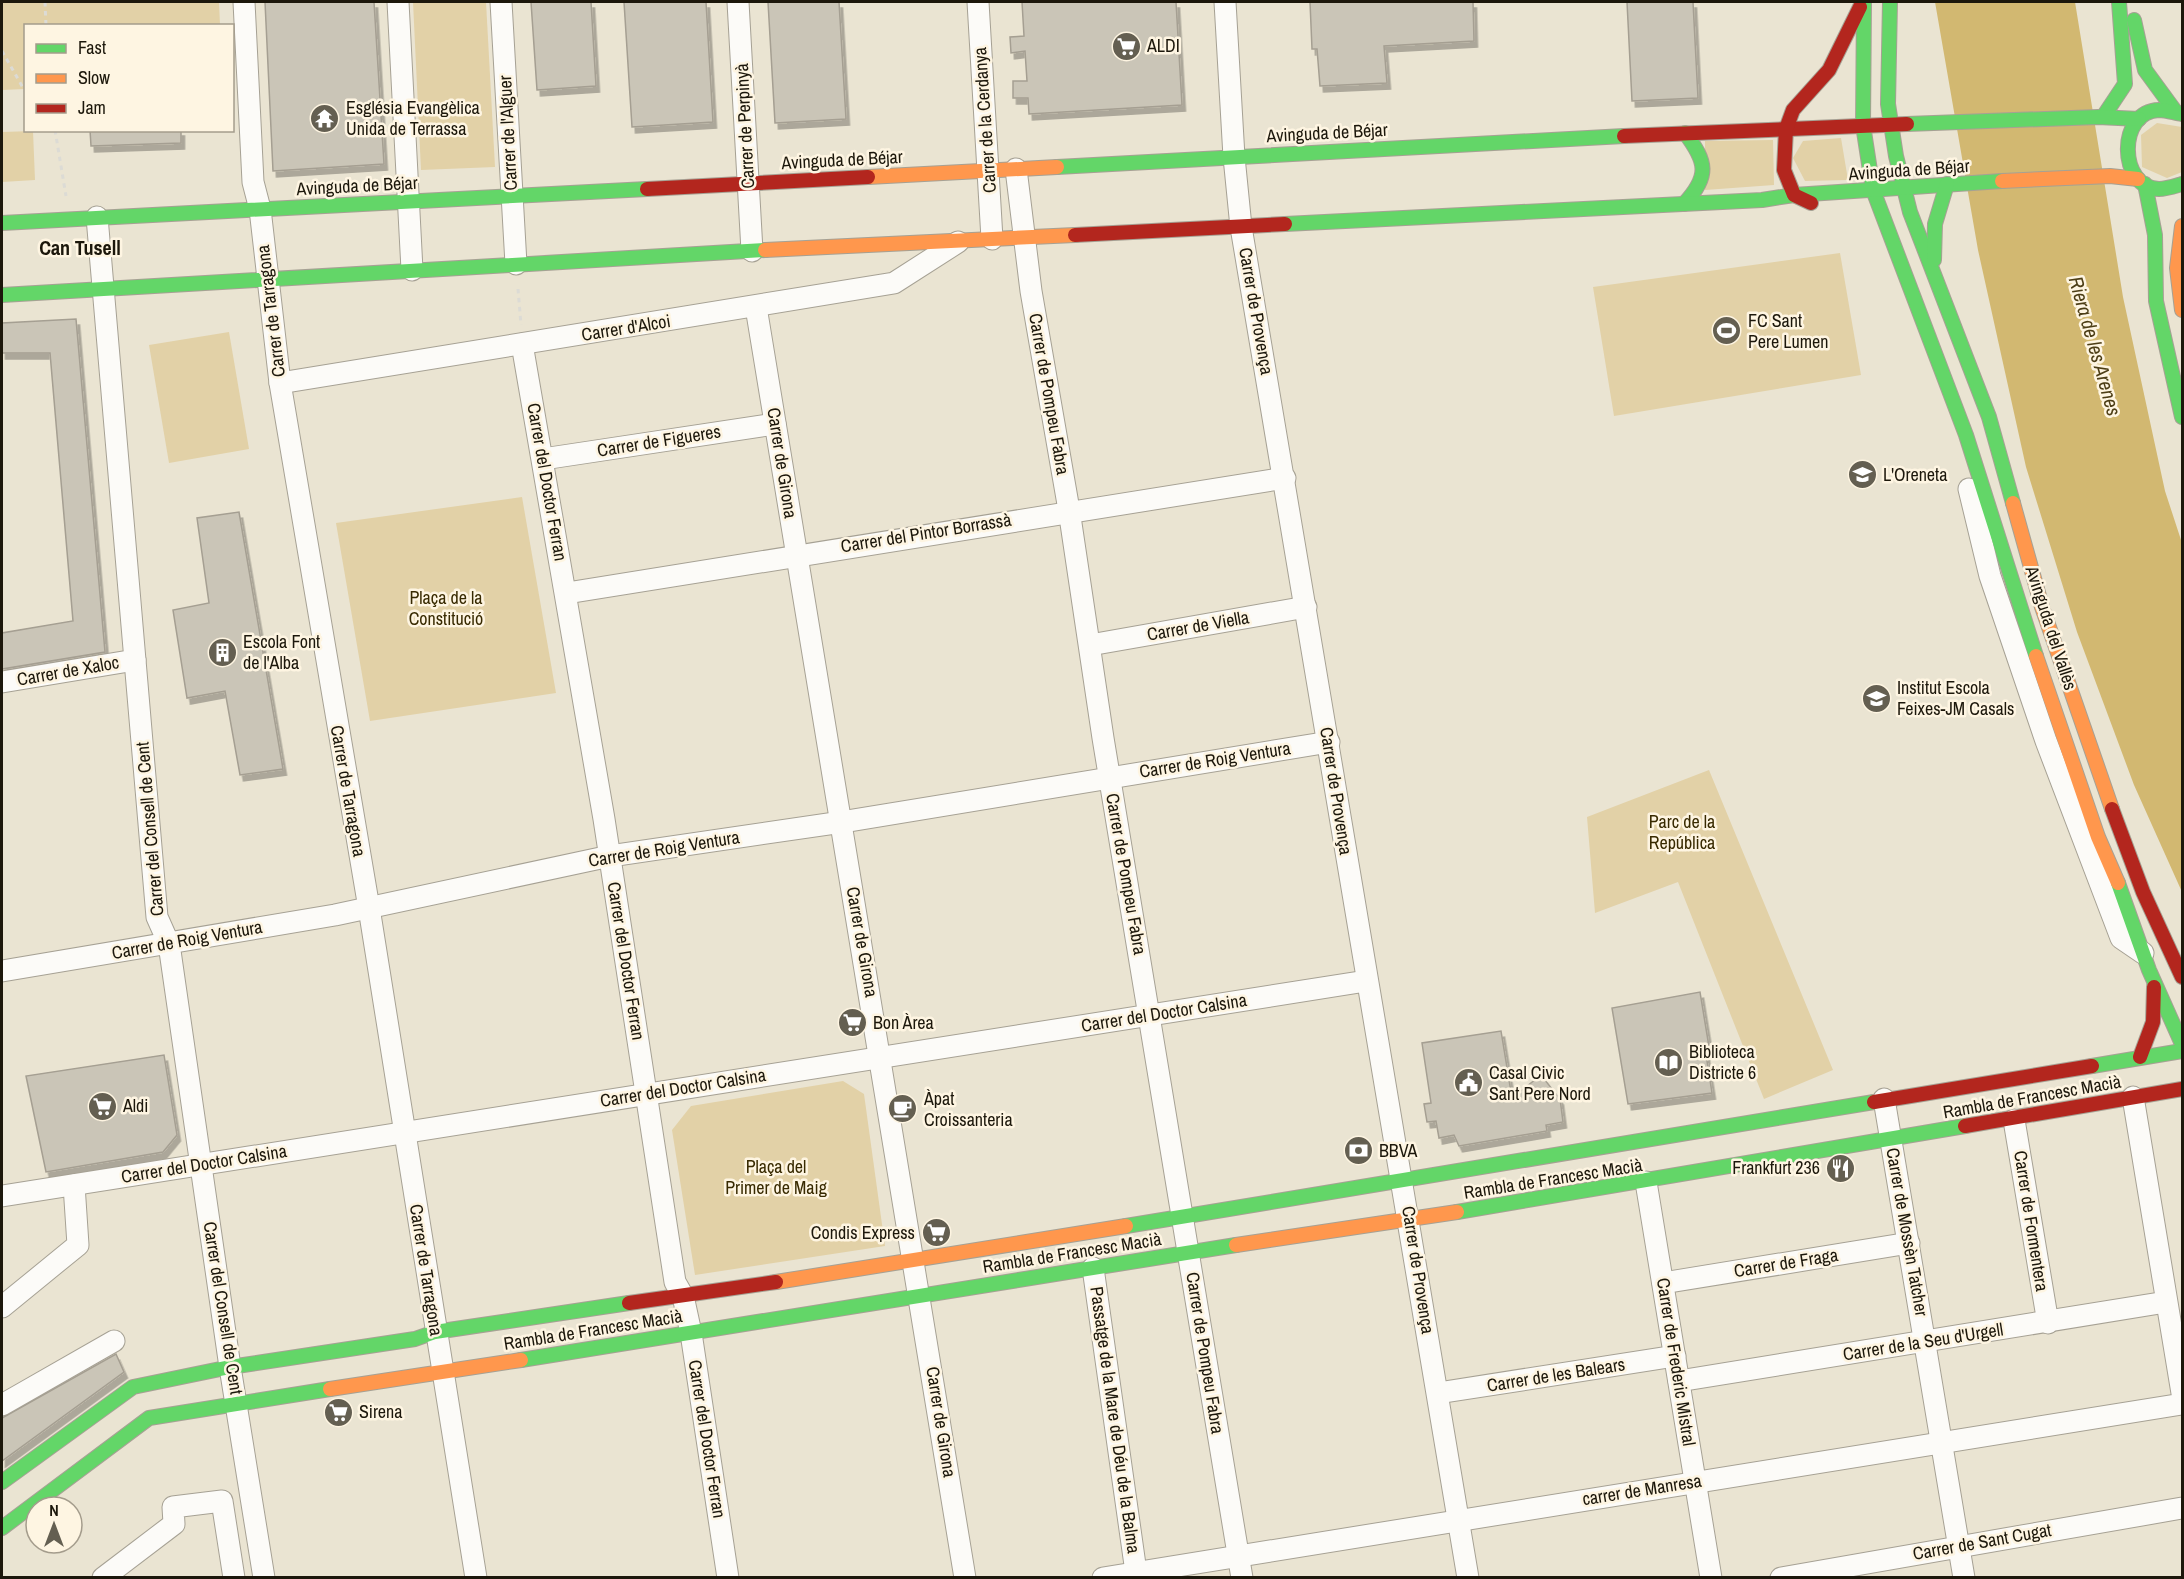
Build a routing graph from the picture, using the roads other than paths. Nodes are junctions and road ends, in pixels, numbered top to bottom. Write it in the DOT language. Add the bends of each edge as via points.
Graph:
graph roads {
  1 [pos="244,2"];
  2 [pos="398,2"];
  3 [pos="501,2"];
  4 [pos="738,2"];
  5 [pos="978,2"];
  6 [pos="1225,2"];
  7 [pos="1863,2"];
  8 [pos="1890,2"];
  9 [pos="2118,2"];
  10 [pos="2132,2"];
  11 [pos="1888,70"];
  12 [pos="2125,84"];
  13 [pos="1902,89"];
  14 [pos="1793,110"];
  15 [pos="1920,110"];
  16 [pos="2179,112"];
  17 [pos="2100,117"];
  18 [pos="2142,118"];
  19 [pos="1946,124"];
  20 [pos="1863,125"];
  21 [pos="1891,125"];
  22 [pos="1786,129"];
  23 [pos="1744,131"];
  24 [pos="1685,133"];
  25 [pos="1234,157"];
  26 [pos="1016,169"];
  27 [pos="988,171"];
  28 [pos="748,182"];
  29 [pos="2141,182"];
  30 [pos="1947,184"];
  31 [pos="2182,184"];
  32 [pos="1903,188"];
  33 [pos="1873,190"];
  34 [pos="1794,195"];
  35 [pos="512,196"];
  36 [pos="1762,200"];
  37 [pos="408,201"];
  38 [pos="1684,204"];
  39 [pos="260,209"];
  40 [pos="97,217"];
  41 [pos="1869,221"];
  42 [pos="2,223"];
  43 [pos="1241,226"];
  44 [pos="2182,226"];
  45 [pos="1023,237"];
  46 [pos="992,239"];
  47 [pos="960,240"];
  48 [pos="752,251"];
  49 [pos="1895,251"];
  50 [pos="516,264"];
  51 [pos="412,270"];
  52 [pos="2180,272"];
  53 [pos="1934,274"];
  54 [pos="266,279"];
  55 [pos="102,290"];
  56 [pos="2,295"];
  57 [pos="756,307"];
  58 [pos="2182,310"];
  59 [pos="522,344"];
  60 [pos="280,383"];
  61 [pos="2182,417"];
  62 [pos="775,423"];
  63 [pos="1966,435"];
  64 [pos="543,459"];
  65 [pos="1285,478"];
  66 [pos="1069,510"];
  67 [pos="797,555"];
  68 [pos="567,593"];
  69 [pos="1306,607"];
  70 [pos="1090,645"];
  71 [pos="135,660"];
  72 [pos="2,682"];
  73 [pos="1329,742"];
  74 [pos="1110,776"];
  75 [pos="842,822"];
  76 [pos="610,856"];
  77 [pos="369,908"];
  78 [pos="169,944"];
  79 [pos="2143,952"];
  80 [pos="2,971"];
  81 [pos="2182,977"];
  82 [pos="1366,981"];
  83 [pos="2154,981"];
  84 [pos="1151,1015"];
  85 [pos="2182,1044"];
  86 [pos="2182,1051"];
  87 [pos="881,1057"];
  88 [pos="2139,1057"];
  89 [pos="2182,1089"];
  90 [pos="647,1093"];
  91 [pos="2133,1097"];
  92 [pos="1884,1100"];
  93 [pos="2014,1120"];
  94 [pos="405,1133"];
  95 [pos="1891,1140"];
  96 [pos="200,1165"];
  97 [pos="1402,1179"];
  98 [pos="1646,1182"];
  99 [pos="74,1185"];
  100 [pos="2,1196"];
  101 [pos="1182,1215"];
  102 [pos="1409,1220"];
  103 [pos="1909,1243"];
  104 [pos="1189,1252"];
  105 [pos="915,1261"];
  106 [pos="1093,1268"];
  107 [pos="1663,1283"];
  108 [pos="683,1296"];
  109 [pos="921,1296"];
  110 [pos="2166,1302"];
  111 [pos="2,1307"];
  112 [pos="2048,1323"];
  113 [pos="435,1332"];
  114 [pos="691,1333"];
  115 [pos="114,1341"];
  116 [pos="1926,1342"];
  117 [pos="1675,1356"];
  118 [pos="230,1367"];
  119 [pos="442,1372"];
  120 [pos="1679,1381"];
  121 [pos="1438,1393"];
  122 [pos="2182,1393"];
  123 [pos="237,1402"];
  124 [pos="2182,1404"];
  125 [pos="2,1405"];
  126 [pos="1942,1442"];
  127 [pos="1695,1481"];
  128 [pos="2,1482"];
  129 [pos="2182,1508"];
  130 [pos="1459,1520"];
  131 [pos="2,1528"];
  132 [pos="1959,1546"];
  133 [pos="1238,1556"];
  134 [pos="1136,1572"];
  135 [pos="103,1578"];
  136 [pos="234,1578"];
  137 [pos="264,1578"];
  138 [pos="476,1578"];
  139 [pos="728,1578"];
  140 [pos="965,1578"];
  141 [pos="1103,1578"];
  142 [pos="1242,1578"];
  143 [pos="1468,1578"];
  144 [pos="1711,1578"];
  145 [pos="1781,1578"];
  146 [pos="1964,1578"];
  1 -- 39 [label="street, Carrer de Tarragona" via="252,182"];
  2 -- 37 [label="street"];
  3 -- 35 [label="street, Carrer de l'Alguer"];
  4 -- 28 [label="street, Carrer de Perpinyà"];
  5 -- 27 [label="street, Carrer de la Cerdanya"];
  6 -- 25 [label="street, Carrer de Provença"];
  7 -- 14 [label="main road" via="1829,70"];
  7 -- 20 [label="main road"];
  8 -- 11 [label="main road, Avinguda del Vallès"];
  9 -- 12 [label="main road"];
  10 -- 16 [label="main road" via="2145,70"];
  11 -- 13 [label="main road"];
  11 -- 21 [label="main road, Avinguda del Vallès"];
  12 -- 17 [label="main road"];
  12 -- 18 [label="main road"];
  14 -- 22 [label="main road"];
  14 -- 23 [label="main road"];
  15 -- 19 [label="main road"];
  16 -- 18 [label="main road, Avinguda de Béjar" via="2156,111"];
  17 -- 18 [label="main road, Avinguda de Béjar"];
  17 -- 19 [label="main road, Avinguda de Béjar"];
  18 -- 29 [label="main road" via="2127,139 2125,151"];
  19 -- 21 [label="main road, Avinguda de Béjar"];
  20 -- 21 [label="main road, Avinguda de Béjar"];
  20 -- 22 [label="main road, Avinguda de Béjar"];
  20 -- 33 [label="main road"];
  21 -- 32 [label="main road, Avinguda del Vallès"];
  22 -- 23 [label="main road, Avinguda de Béjar"];
  22 -- 34 [label="main road" via="1785,170"];
  23 -- 24 [label="main road, Avinguda de Béjar"];
  24 -- 25 [label="main road, Avinguda de Béjar"];
  24 -- 38 [label="main road" via="1705,166 1701,183"];
  25 -- 26 [label="main road, Avinguda de Béjar"];
  25 -- 43 [label="street, Carrer de Provença"];
  26 -- 27 [label="main road, Avinguda de Béjar"];
  26 -- 45 [label="street, Carrer de Pompeu Fabra"];
  27 -- 28 [label="main road, Avinguda de Béjar"];
  27 -- 46 [label="street, Carrer de la Cerdanya"];
  28 -- 35 [label="main road, Avinguda de Béjar"];
  28 -- 48 [label="street, Carrer de Perpinyà"];
  29 -- 30 [label="main road, Avinguda de Béjar" via="2110,176"];
  29 -- 31 [label="main road, Avinguda de Béjar" via="2164,189"];
  29 -- 61 [label="main road" via="2155,235 2156,301"];
  30 -- 32 [label="main road, Avinguda de Béjar"];
  30 -- 53 [label="main road, Avinguda del Vallès" via="1935,224"];
  32 -- 33 [label="main road, Avinguda de Béjar"];
  32 -- 53 [label="main road, Avinguda del Vallès"];
  33 -- 34 [label="main road, Avinguda de Béjar"];
  33 -- 49 [label="main road"];
  34 -- 36 [label="main road, Avinguda de Béjar"];
  34 -- 36 [label="main road" via="1822,207"];
  35 -- 37 [label="main road, Avinguda de Béjar"];
  35 -- 50 [label="street, Carrer de l'Alguer"];
  36 -- 38 [label="main road, Avinguda de Béjar"];
  37 -- 39 [label="main road, Avinguda de Béjar"];
  37 -- 51 [label="street"];
  38 -- 43 [label="main road, Avinguda de Béjar"];
  39 -- 40 [label="main road, Avinguda de Béjar"];
  39 -- 54 [label="street, Carrer de Tarragona"];
  40 -- 42 [label="main road, Avinguda de Béjar"];
  40 -- 55 [label="street, Carrer del Consell de Cent"];
  41 -- 49 [label="main road"];
  43 -- 45 [label="main road, Avinguda de Béjar"];
  43 -- 65 [label="street, Carrer de Provença"];
  44 -- 52 [label="main road"];
  45 -- 46 [label="main road, Avinguda de Béjar"];
  45 -- 66 [label="street, Carrer de Pompeu Fabra"];
  46 -- 47 [label="main road, Avinguda de Béjar"];
  47 -- 48 [label="main road, Avinguda de Béjar"];
  47 -- 57 [label="street, Carrer d'Alcoi" via="894,283"];
  48 -- 50 [label="main road, Avinguda de Béjar"];
  49 -- 63 [label="main road"];
  50 -- 51 [label="main road, Avinguda de Béjar"];
  51 -- 54 [label="main road, Avinguda de Béjar"];
  52 -- 58 [label="main road"];
  53 -- 81 [label="main road, Avinguda del Vallès" via="1989,417 2043,607 2116,822"];
  54 -- 55 [label="main road, Avinguda de Béjar"];
  54 -- 60 [label="street, Carrer de Tarragona"];
  55 -- 56 [label="main road, Avinguda de Béjar"];
  55 -- 71 [label="street, Carrer del Consell de Cent"];
  57 -- 59 [label="street, Carrer d'Alcoi"];
  57 -- 62 [label="street, Carrer de Girona"];
  59 -- 60 [label="street, Carrer d'Alcoi"];
  59 -- 64 [label="street, Carrer del Doctor Ferran"];
  60 -- 77 [label="street, Carrer de Tarragona"];
  62 -- 64 [label="street, Carrer de Figueres"];
  62 -- 67 [label="street, Carrer de Girona"];
  63 -- 79 [label="street" via="1967,482 1989,576 2121,938"];
  64 -- 68 [label="street, Carrer del Doctor Ferran"];
  65 -- 66 [label="street, Carrer del Pintor Borrassà"];
  65 -- 69 [label="street, Carrer de Provença"];
  66 -- 67 [label="street, Carrer del Pintor Borrassà"];
  66 -- 70 [label="street, Carrer de Pompeu Fabra"];
  67 -- 68 [label="street, Carrer del Pintor Borrassà"];
  67 -- 75 [label="street, Carrer de Girona"];
  68 -- 76 [label="street, Carrer del Doctor Ferran"];
  69 -- 70 [label="street, Carrer de Viella"];
  69 -- 73 [label="street, Carrer de Provença"];
  70 -- 74 [label="street, Carrer de Pompeu Fabra"];
  71 -- 72 [label="street, Carrer de Xaloc"];
  71 -- 78 [label="street, Carrer del Consell de Cent" via="157,917"];
  73 -- 74 [label="street, Carrer de Roig Ventura"];
  73 -- 82 [label="street, Carrer de Provença"];
  74 -- 75 [label="street, Carrer de Roig Ventura"];
  74 -- 84 [label="street, Carrer de Pompeu Fabra"];
  75 -- 76 [label="street, Carrer de Roig Ventura"];
  75 -- 87 [label="street, Carrer de Girona"];
  76 -- 77 [label="street, Carrer de Roig Ventura"];
  76 -- 90 [label="street, Carrer del Doctor Ferran"];
  77 -- 78 [label="street, Carrer de Roig Ventura"];
  77 -- 94 [label="street, Carrer de Tarragona"];
  78 -- 80 [label="street, Carrer de Roig Ventura"];
  78 -- 96 [label="street, Carrer del Consell de Cent"];
  79 -- 83 [label="main road"];
  82 -- 84 [label="street, Carrer del Doctor Calsina"];
  82 -- 97 [label="street, Carrer de Provença"];
  83 -- 85 [label="main road"];
  83 -- 88 [label="main road" via="2153,1022"];
  84 -- 87 [label="street, Carrer del Doctor Calsina"];
  84 -- 101 [label="street, Carrer de Pompeu Fabra"];
  86 -- 88 [label="main road, Rambla de Francesc Macià"];
  87 -- 90 [label="street, Carrer del Doctor Calsina"];
  87 -- 105 [label="street, Carrer de Girona"];
  88 -- 92 [label="main road, Rambla de Francesc Macià"];
  89 -- 91 [label="main road, Rambla de Francesc Macià"];
  90 -- 94 [label="street, Carrer del Doctor Calsina"];
  90 -- 108 [label="street, Carrer del Doctor Ferran" via="675,1282"];
  91 -- 93 [label="main road, Rambla de Francesc Macià"];
  91 -- 110 [label="street"];
  92 -- 95 [label="street, Carrer de Mossèn Tatcher"];
  92 -- 97 [label="main road, Rambla de Francesc Macià"];
  93 -- 95 [label="main road, Rambla de Francesc Macià"];
  93 -- 112 [label="street, Carrer de Formentera"];
  94 -- 96 [label="street, Carrer del Doctor Calsina"];
  94 -- 113 [label="street, Carrer de Tarragona"];
  95 -- 98 [label="main road, Rambla de Francesc Macià"];
  95 -- 103 [label="street, Carrer de Mossèn Tatcher"];
  96 -- 99 [label="street, Carrer del Doctor Calsina"];
  96 -- 118 [label="street, Carrer del Consell de Cent"];
  97 -- 101 [label="main road, Rambla de Francesc Macià"];
  97 -- 102 [label="street, Carrer de Provença"];
  98 -- 102 [label="main road, Rambla de Francesc Macià"];
  98 -- 107 [label="street, Carrer de Frederic Mistral"];
  99 -- 100 [label="street, Carrer del Doctor Calsina"];
  99 -- 111 [label="street" via="78,1245"];
  101 -- 104 [label="street, Carrer de Pompeu Fabra"];
  101 -- 105 [label="main road, Rambla de Francesc Macià"];
  102 -- 104 [label="main road, Rambla de Francesc Macià"];
  102 -- 121 [label="street, Carrer de Provença"];
  103 -- 107 [label="street, Carrer de Fraga"];
  103 -- 116 [label="street, Carrer de Mossèn Tatcher"];
  104 -- 106 [label="main road, Rambla de Francesc Macià"];
  104 -- 133 [label="street, Carrer de Pompeu Fabra"];
  105 -- 108 [label="main road, Rambla de Francesc Macià"];
  105 -- 109 [label="street, Carrer de Girona"];
  106 -- 109 [label="main road, Rambla de Francesc Macià"];
  106 -- 134 [label="street, Passatge de la Mare de Déu de la Balma"];
  107 -- 117 [label="street, Carrer de Frederic Mistral"];
  108 -- 113 [label="main road, Rambla de Francesc Macià"];
  108 -- 114 [label="street, Carrer del Doctor Ferran"];
  109 -- 114 [label="main road, Rambla de Francesc Macià"];
  109 -- 140 [label="street, Carrer de Girona"];
  110 -- 112 [label="street, Carrer de la Seu d'Urgell"];
  110 -- 122 [label="street"];
  112 -- 116 [label="street, Carrer de la Seu d'Urgell"];
  113 -- 118 [label="main road, Rambla de Francesc Macià" via="415,1339"];
  113 -- 119 [label="street, Carrer de Tarragona"];
  114 -- 119 [label="main road, Rambla de Francesc Macià"];
  114 -- 139 [label="street, Carrer del Doctor Ferran"];
  115 -- 125 [label="street"];
  116 -- 120 [label="street, Carrer de la Seu d'Urgell"];
  116 -- 126 [label="street, Carrer de Mossèn Tatcher"];
  117 -- 120 [label="street, Carrer de Frederic Mistral"];
  117 -- 121 [label="street, Carrer de les Balears"];
  118 -- 123 [label="street, Carrer del Consell de Cent"];
  118 -- 128 [label="main road, Rambla de Francesc Macià" via="133,1387"];
  119 -- 123 [label="main road, Rambla de Francesc Macià"];
  119 -- 138 [label="street, Carrer de Tarragona"];
  120 -- 127 [label="street, Carrer de Frederic Mistral"];
  121 -- 130 [label="street, Carrer de Provença"];
  123 -- 131 [label="main road, Rambla de Francesc Macià" via="149,1418"];
  123 -- 137 [label="street, Carrer del Consell de Cent"];
  124 -- 126 [label="street, carrer de Manresa"];
  126 -- 127 [label="street, carrer de Manresa"];
  126 -- 132 [label="street, Carrer de Mossèn Tatcher"];
  127 -- 130 [label="street, carrer de Manresa"];
  127 -- 144 [label="street, Carrer de Frederic Mistral"];
  129 -- 132 [label="street, Carrer de Sant Cugat"];
  130 -- 133 [label="street, carrer de Manresa"];
  130 -- 143 [label="street, Carrer de Provença"];
  132 -- 145 [label="street, Carrer de Sant Cugat"];
  132 -- 146 [label="street, Carrer de Mossèn Tatcher"];
  133 -- 134 [label="street, carrer de Manresa"];
  133 -- 142 [label="street, Carrer de Pompeu Fabra"];
  134 -- 141 [label="street, carrer de Manresa"];
  135 -- 136 [label="street" via="174,1524 173,1508 222,1501"];
}
